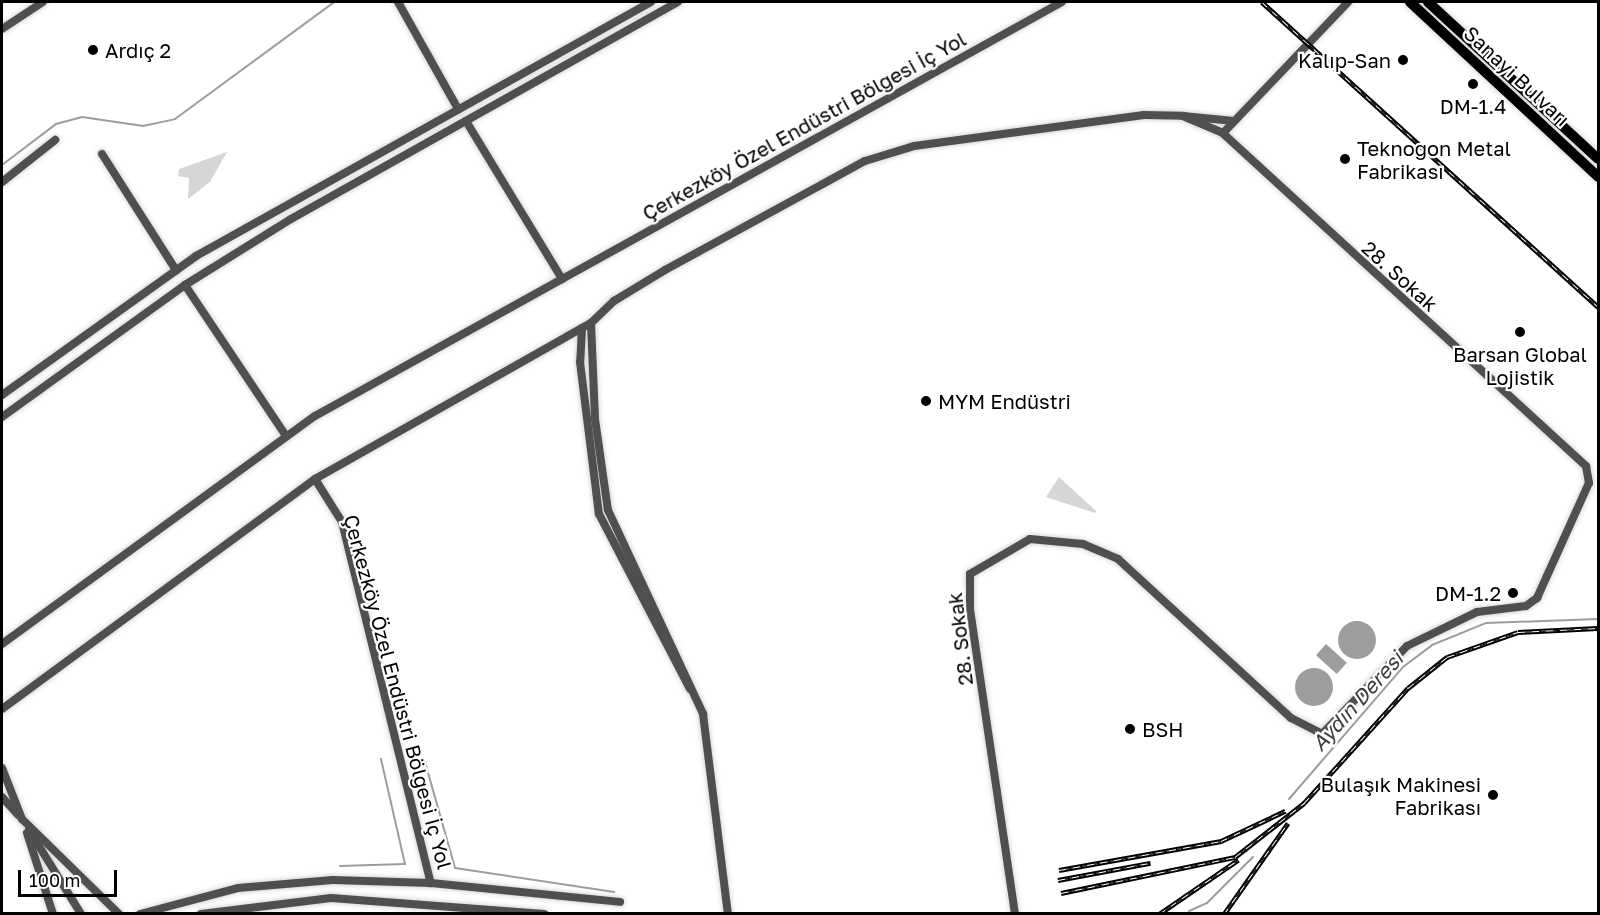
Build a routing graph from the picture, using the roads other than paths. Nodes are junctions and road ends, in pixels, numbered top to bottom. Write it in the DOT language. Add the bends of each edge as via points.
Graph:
graph roads {
  1 [pos="43,2"];
  2 [pos="398,2"];
  3 [pos="651,2"];
  4 [pos="678,2"];
  5 [pos="1062,2"];
  6 [pos="1348,2"];
  7 [pos="1410,2"];
  8 [pos="1428,2"];
  9 [pos="2,29"];
  10 [pos="458,109"];
  11 [pos="1183,116"];
  12 [pos="466,121"];
  13 [pos="1234,121"];
  14 [pos="1222,133"];
  15 [pos="55,140"];
  16 [pos="102,154"];
  17 [pos="1599,159"];
  18 [pos="1599,177"];
  19 [pos="2,182"];
  20 [pos="176,270"];
  21 [pos="562,279"];
  22 [pos="185,285"];
  23 [pos="591,323"];
  24 [pos="582,328"];
  25 [pos="2,395"];
  26 [pos="2,417"];
  27 [pos="286,436"];
  28 [pos="315,479"];
  29 [pos="2,644"];
  30 [pos="694,694"];
  31 [pos="2,709"];
  32 [pos="2,768"];
  33 [pos="2,797"];
  34 [pos="22,819"];
  35 [pos="431,883"];
  36 [pos="620,902"];
  37 [pos="53,914"];
  38 [pos="81,914"];
  39 [pos="119,914"];
  40 [pos="140,914"];
  41 [pos="201,914"];
  42 [pos="544,914"];
  43 [pos="728,914"];
  44 [pos="1015,914"];
  1 -- 9 [label="street"];
  2 -- 10 [label="street"];
  3 -- 10 [label="street"];
  4 -- 12 [label="street"];
  5 -- 21 [label="street, Çerkezköy Özel Endüstri Bölgesi İç Yol"];
  6 -- 13 [label="street"];
  7 -- 18 [label="main road, Sanayi Bulvarı"];
  8 -- 17 [label="main road, Sanayi Bulvarı"];
  10 -- 20 [label="street"];
  11 -- 13 [label="street"];
  11 -- 14 [label="street, 28. Sokak"];
  11 -- 23 [label="street" via="1144,115 890,151 665,270 614,301"];
  12 -- 21 [label="street"];
  12 -- 22 [label="street"];
  13 -- 14 [label="street"];
  14 -- 44 [label="street, 28. Sokak" via="1586,466 1589,483 1537,598 1526,606 1477,612 1407,646 1322,734 1291,718 1133,568 1083,544 1052,538 1017,542 970,574 968,593"];
  15 -- 19 [label="street"];
  16 -- 20 [label="street"];
  20 -- 25 [label="street"];
  21 -- 27 [label="street, Çerkezköy Özel Endüstri Bölgesi İç Yol"];
  22 -- 26 [label="street"];
  22 -- 27 [label="street"];
  23 -- 24 [label="street"];
  23 -- 30 [label="street" via="595,419 608,510"];
  24 -- 28 [label="street"];
  24 -- 30 [label="street" via="580,362 599,514 680,680"];
  27 -- 29 [label="street, Çerkezköy Özel Endüstri Bölgesi İç Yol"];
  28 -- 31 [label="street"];
  28 -- 35 [label="street, Çerkezköy Özel Endüstri Bölgesi İç Yol" via="342,522"];
  30 -- 43 [label="street" via="714,772"];
  32 -- 34 [label="street"];
  33 -- 34 [label="street"];
  34 -- 37 [label="street"];
  34 -- 38 [label="street"];
  34 -- 39 [label="street"];
  35 -- 36 [label="street, Çerkezköy Özel Endüstri Bölgesi İç Yol"];
  35 -- 40 [label="street, Çerkezköy Özel Endüstri Bölgesi İç Yol" via="333,880 238,888"];
  41 -- 42 [label="street" via="245,904 331,898"];
}
